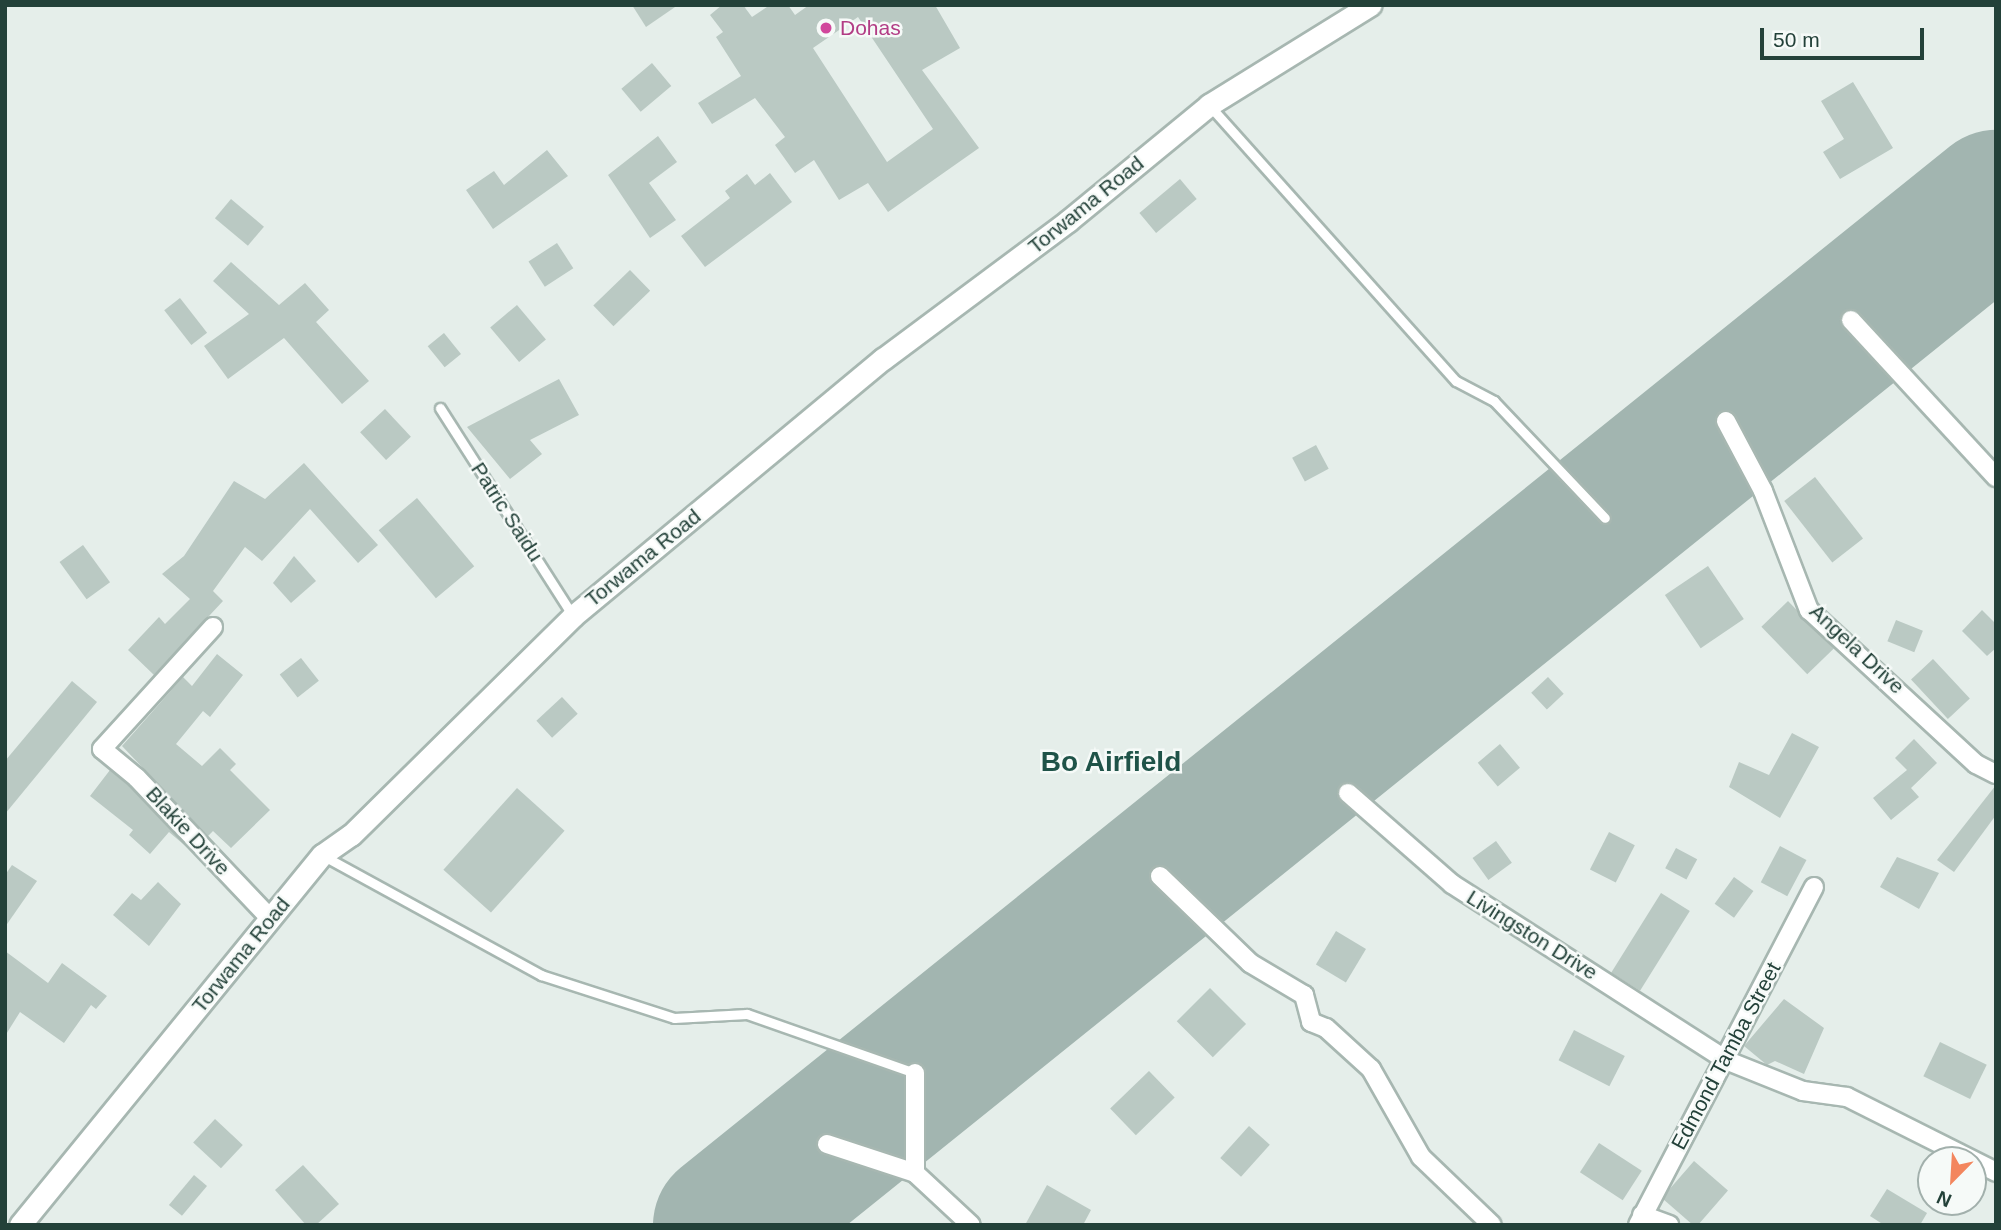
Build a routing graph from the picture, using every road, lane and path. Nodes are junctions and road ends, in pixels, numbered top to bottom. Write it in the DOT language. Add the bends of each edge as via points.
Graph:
graph roads {
  1 [pos="1370,5"];
  2 [pos="1209,105"];
  3 [pos="1852,320"];
  4 [pos="440,408"];
  5 [pos="1726,421"];
  6 [pos="1996,477"];
  7 [pos="1605,518"];
  8 [pos="573,616"];
  9 [pos="213,627"];
  10 [pos="1996,774"];
  11 [pos="1348,793"];
  12 [pos="322,855"];
  13 [pos="1160,876"];
  14 [pos="1814,887"];
  15 [pos="270,918"];
  16 [pos="1728,1061"];
  17 [pos="915,1073"];
  18 [pos="827,1144"];
  19 [pos="1996,1172"];
  20 [pos="915,1173"];
  21 [pos="1640,1220"];
  22 [pos="20,1225"];
  23 [pos="971,1225"];
  24 [pos="1492,1225"];
  25 [pos="1669,1225"];
  1 -- 2 [label="main road, Torwama Road"];
  2 -- 7 [label="lane" via="1456,381 1494,401"];
  2 -- 8 [label="main road, Torwama Road" via="1068,221 883,359"];
  3 -- 6 [label="street"];
  4 -- 8 [label="lane, Patric Saidu"];
  5 -- 10 [label="street, Angela Drive" via="1763,491 1809,610 1976,764"];
  8 -- 12 [label="main road, Torwama Road" via="351,835"];
  9 -- 15 [label="street, Blakie Drive" via="102,749 137,778"];
  11 -- 16 [label="street, Livingston Drive" via="1452,884"];
  12 -- 15 [label="main road, Torwama Road"];
  12 -- 17 [label="lane" via="541,975 674,1018 747,1014"];
  13 -- 24 [label="street" via="1250,963 1304,995 1311,1022 1326,1028 1371,1069 1422,1157"];
  14 -- 16 [label="street, Edmond Tamba Street"];
  15 -- 22 [label="main road, Torwama Road"];
  16 -- 19 [label="street, Livingston Drive" via="1803,1091 1847,1097"];
  16 -- 21 [label="street, Edmond Tamba Street"];
  17 -- 20 [label="street"];
  18 -- 20 [label="street"];
  20 -- 23 [label="street"];
  21 -- 25 [label="street"];
}
